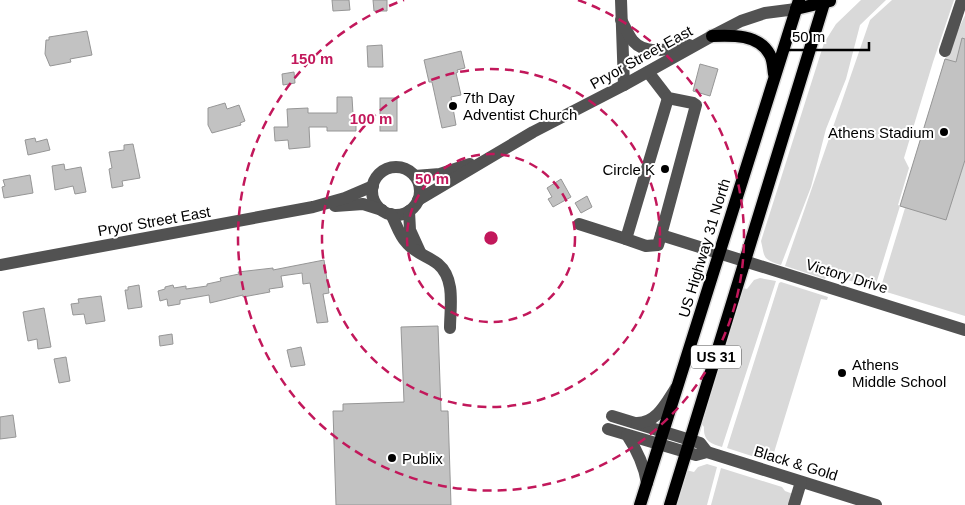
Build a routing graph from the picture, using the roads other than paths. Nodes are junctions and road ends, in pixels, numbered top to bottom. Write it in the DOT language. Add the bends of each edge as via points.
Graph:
graph roads {
  1 [pos="620,0"];
  2 [pos="962,0"];
  3 [pos="827,1"];
  4 [pos="797,4"];
  5 [pos="622,20"];
  6 [pos="712,36"];
  7 [pos="699,43"];
  8 [pos="945,51"];
  9 [pos="648,72"];
  10 [pos="775,77"];
  11 [pos="624,86"];
  12 [pos="668,98"];
  13 [pos="480,162"];
  14 [pos="415,176"];
  15 [pos="373,186"];
  16 [pos="418,200"];
  17 [pos="313,207"];
  18 [pos="409,210"];
  19 [pos="388,213"];
  20 [pos="578,224"];
  21 [pos="661,235"];
  22 [pos="626,239"];
  23 [pos="719,253"];
  24 [pos="421,254"];
  25 [pos="744,262"];
  26 [pos="0,265"];
  27 [pos="450,328"];
  28 [pos="965,330"];
  29 [pos="677,386"];
  30 [pos="612,416"];
  31 [pos="636,423"];
  32 [pos="608,429"];
  33 [pos="662,431"];
  34 [pos="626,435"];
  35 [pos="658,444"];
  36 [pos="689,446"];
  37 [pos="802,482"];
  38 [pos="646,483"];
  39 [pos="640,505"];
  40 [pos="670,505"];
  41 [pos="794,505"];
  42 [pos="876,505"];
  1 -- 5 [label="street"];
  2 -- 8 [label="street"];
  3 -- 4 [label="main road"];
  3 -- 25 [label="main road, US 31"];
  4 -- 6 [label="street, Pryor Street East" via="741,22"];
  4 -- 10 [label="main road, US Highway 31 North / US 31"];
  5 -- 7 [label="street" via="632,40 643,49 658,50"];
  5 -- 11 [label="street"];
  6 -- 7 [label="street, Pryor Street East"];
  6 -- 10 [label="main road" via="737,35 760,42 771,56"];
  7 -- 9 [label="street, Pryor Street East"];
  9 -- 11 [label="street, Pryor Street East"];
  9 -- 12 [label="street"];
  10 -- 23 [label="main road, US Highway 31 North / US 31"];
  11 -- 13 [label="street, Pryor Street East"];
  12 -- 21 [label="street" via="693,103 696,109"];
  12 -- 22 [label="street"];
  13 -- 14 [label="street, Pryor Street East" via="440,174"];
  13 -- 16 [label="street, Pryor Street East"];
  14 -- 15 [label="street" via="404,168 391,168 379,174"];
  14 -- 16 [label="street" via="420,188"];
  15 -- 17 [label="street, Pryor Street East"];
  15 -- 19 [label="street" via="374,200"];
  16 -- 18 [label="street"];
  17 -- 19 [label="street, Pryor Street East" via="363,204"];
  17 -- 26 [label="street, Pryor Street East"];
  18 -- 19 [label="street" via="401,214"];
  18 -- 24 [label="street" via="410,230"];
  19 -- 24 [label="street" via="405,242"];
  20 -- 22 [label="street"];
  21 -- 22 [label="street" via="658,244 650,246"];
  21 -- 23 [label="street, Victory Drive"];
  23 -- 25 [label="street, Victory Drive"];
  23 -- 29 [label="main road, US Highway 31 North / US 31"];
  24 -- 27 [label="street" via="438,264 449,281"];
  25 -- 28 [label="street, Victory Drive"];
  25 -- 36 [label="main road, US 31"];
  29 -- 31 [label="street" via="653,419"];
  29 -- 33 [label="main road, US Highway 31 North / US 31"];
  30 -- 31 [label="street, Black & Gold"];
  31 -- 33 [label="street, Black & Gold"];
  32 -- 34 [label="street, Black & Gold"];
  33 -- 35 [label="main road, US Highway 31 North / US 31"];
  33 -- 36 [label="street, Black & Gold"];
  34 -- 35 [label="street, Black & Gold"];
  34 -- 38 [label="street" via="640,456"];
  35 -- 36 [label="street, Black & Gold"];
  35 -- 38 [label="main road, US Highway 31 North / US 31"];
  36 -- 37 [label="street, Black & Gold" via="696,455 707,452"];
  36 -- 40 [label="main road, US 31"];
  37 -- 41 [label="street"];
  37 -- 42 [label="street, Black & Gold"];
  38 -- 39 [label="main road, US Highway 31 North / US 31"];
}
